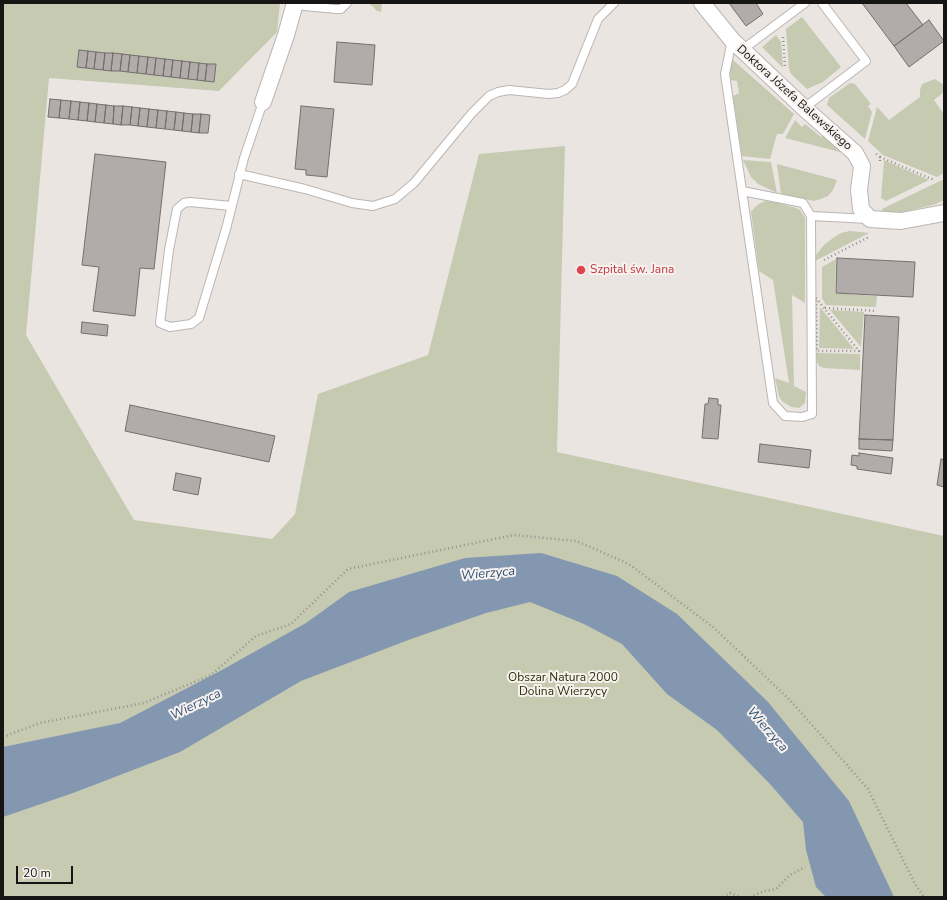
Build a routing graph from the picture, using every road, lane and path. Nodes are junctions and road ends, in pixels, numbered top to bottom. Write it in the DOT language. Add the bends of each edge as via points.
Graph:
graph roads {
  1 [pos="348,3"];
  2 [pos="614,3"];
  3 [pos="702,3"];
  4 [pos="805,3"];
  5 [pos="822,3"];
  6 [pos="295,4"];
  7 [pos="737,45"];
  8 [pos="263,102"];
  9 [pos="804,108"];
  10 [pos="880,157"];
  11 [pos="239,174"];
  12 [pos="934,180"];
  13 [pos="742,191"];
  14 [pos="231,206"];
  15 [pos="944,213"];
  16 [pos="811,216"];
  17 [pos="870,219"];
  18 [pos="824,308"];
  19 [pos="877,311"];
  20 [pos="3,737"];
  21 [pos="805,867"];
  22 [pos="723,897"];
  23 [pos="740,897"];
  24 [pos="750,897"];
  25 [pos="924,897"];
  1 -- 6 [label="lane" via="336,9"];
  2 -- 11 [label="lane" via="598,19 572,84 558,93 509,90 488,96 414,184 395,199 373,206 352,203"];
  3 -- 7 [label="street, Doktora Józefa Balewskiego"];
  4 -- 7 [label="lane"];
  5 -- 9 [label="lane" via="866,60"];
  6 -- 8 [label="street"];
  7 -- 9 [label="street, Doktora Józefa Balewskiego"];
  7 -- 13 [label="lane" via="725,74"];
  8 -- 11 [label="lane"];
  9 -- 17 [label="street, Doktora Józefa Balewskiego" via="856,153 862,166 859,190 861,209"];
  10 -- 12 [label="path"];
  11 -- 14 [label="lane"];
  13 -- 16 [label="lane" via="803,203"];
  13 -- 16 [label="lane" via="773,402 785,416 802,417 812,414"];
  14 -- 14 [label="lane" via="190,202 177,209 160,323 170,327 191,324 199,318"];
  15 -- 17 [label="street" via="901,221"];
  16 -- 17 [label="lane"];
  18 -- 18 [label="path" via="816,298 817,352 859,351"];
  18 -- 19 [label="path"];
  20 -- 25 [label="path" via="40,724 144,703 211,675 256,636 291,624 348,569 514,535 576,541 629,564 713,627 790,700 868,789 915,884"];
  21 -- 24 [label="path" via="790,875 776,889"];
  22 -- 23 [label="path" via="730,893"];
}
